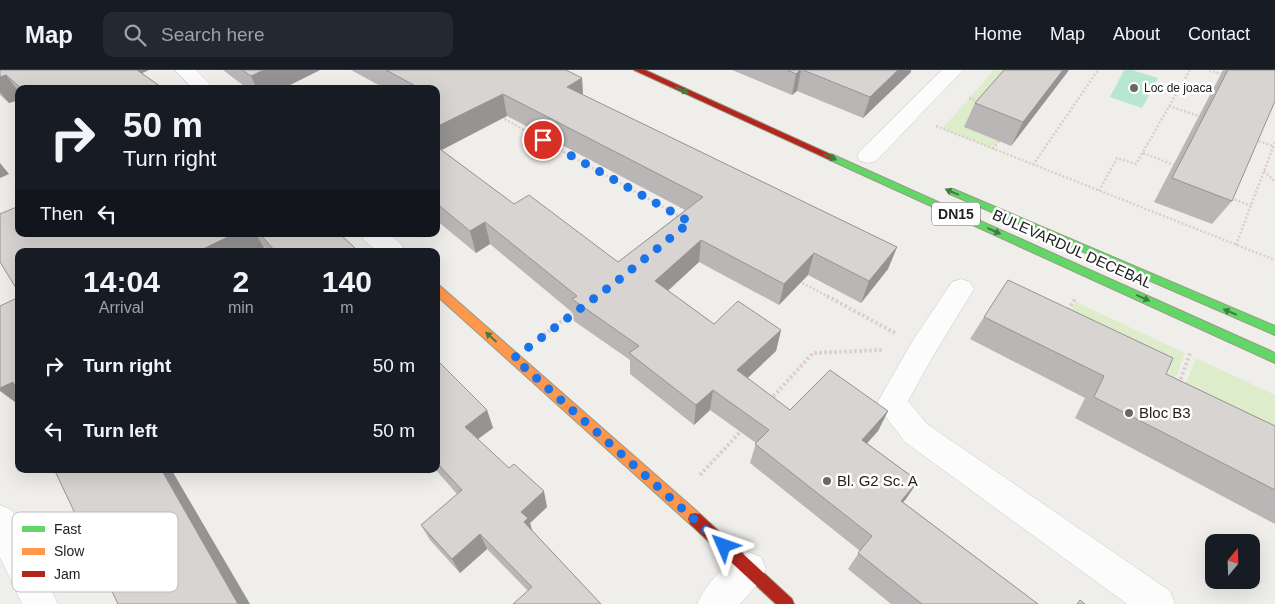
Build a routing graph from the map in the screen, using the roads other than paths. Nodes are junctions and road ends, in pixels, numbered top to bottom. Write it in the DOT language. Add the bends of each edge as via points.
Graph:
graph roads {
  1 [pos="185,70"];
  2 [pos="638,70"];
  3 [pos="950,71"];
  4 [pos="201,85"];
  5 [pos="868,156"];
  6 [pos="939,186"];
  7 [pos="377,237"];
  8 [pos="390,248"];
  9 [pos="961,289"];
  10 [pos="440,293"];
  11 [pos="1275,331"];
  12 [pos="1275,358"];
  13 [pos="0,521"];
  14 [pos="12,546"];
  15 [pos="749,569"];
  16 [pos="34,592"];
  17 [pos="40,604"];
  18 [pos="714,604"];
  19 [pos="787,604"];
  20 [pos="1157,604"];
  1 -- 4 [label="street"];
  2 -- 12 [label="main road, BULEVARDUL DECEBAL / DN15, one-way"];
  3 -- 5 [label="street"];
  11 -- 6 [label="main road, BULEVARDUL DECEBAL / DN15, one-way"];
  7 -- 8 [label="street"];
  9 -- 20 [label="street" via="892,403 916,433"];
  15 -- 10 [label="main road, one-way"];
  13 -- 14 [label="street"];
  15 -- 18 [label="street"];
  15 -- 19 [label="main road"];
  16 -- 17 [label="street"];
}
